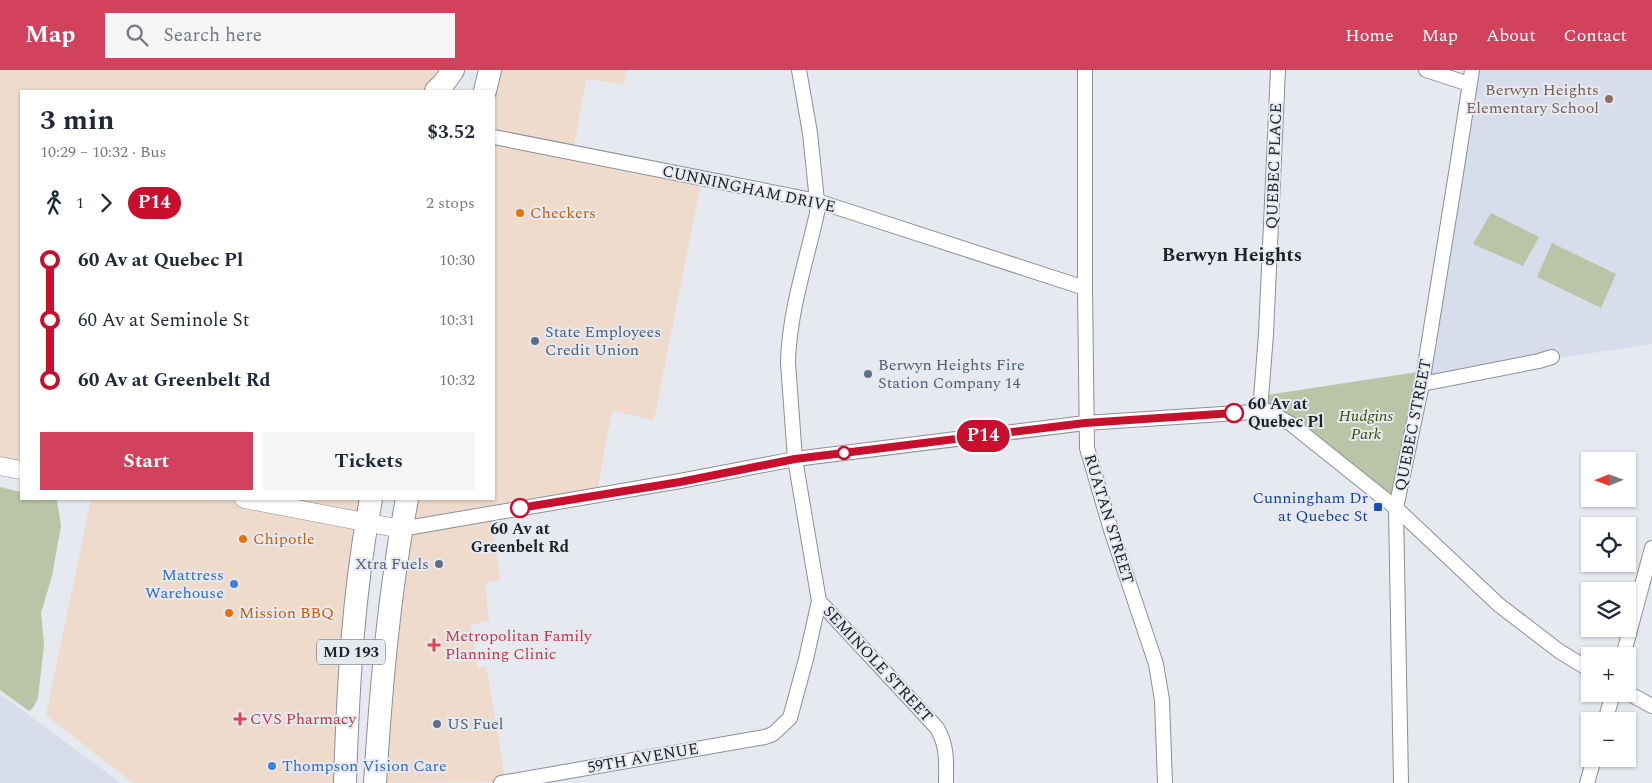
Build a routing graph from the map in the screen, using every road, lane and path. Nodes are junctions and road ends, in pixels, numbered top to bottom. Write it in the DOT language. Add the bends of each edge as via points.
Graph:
graph roads {
  1 [pos="453,70"];
  2 [pos="458,70"];
  3 [pos="490,70"];
  4 [pos="798,70"];
  5 [pos="1085,70"];
  6 [pos="1278,70"];
  7 [pos="1426,70"];
  8 [pos="1470,77"];
  9 [pos="437,90"];
  10 [pos="454,90"];
  11 [pos="485,90"];
  12 [pos="495,137"];
  13 [pos="817,201"];
  14 [pos="1085,288"];
  15 [pos="1552,357"];
  16 [pos="1422,384"];
  17 [pos="1260,411"];
  18 [pos="1085,423"];
  19 [pos="795,459"];
  20 [pos="0,466"];
  21 [pos="20,470"];
  22 [pos="249,500"];
  23 [pos="371,500"];
  24 [pos="407,500"];
  25 [pos="1396,508"];
  26 [pos="367,522"];
  27 [pos="401,529"];
  28 [pos="1652,548"];
  29 [pos="820,601"];
  30 [pos="1625,647"];
  31 [pos="1581,664"];
  32 [pos="1636,697"];
  33 [pos="1652,706"];
  34 [pos="1592,767"];
  35 [pos="345,783"];
  36 [pos="375,783"];
  37 [pos="501,783"];
  38 [pos="946,783"];
  39 [pos="1165,783"];
  40 [pos="1401,783"];
  41 [pos="1587,783"];
  1 -- 9 [label="main road"];
  2 -- 10 [label="main road"];
  3 -- 11 [label="main road"];
  4 -- 13 [label="street, SEMINOLE STREET" via="810,133"];
  5 -- 14 [label="street, RUATAN STREET"];
  6 -- 17 [label="street, QUEBEC PLACE" via="1270,277"];
  7 -- 8 [label="street"];
  8 -- 16 [label="street, QUEBEC STREET"];
  12 -- 13 [label="street, CUNNINGHAM DRIVE"];
  13 -- 14 [label="street, CUNNINGHAM DRIVE"];
  13 -- 19 [label="street, SEMINOLE STREET" via="788,347"];
  14 -- 18 [label="street, RUATAN STREET"];
  15 -- 16 [label="street"];
  16 -- 25 [label="street, QUEBEC STREET"];
  17 -- 18 [label="street"];
  17 -- 25 [label="street" via="1274,413 1291,424"];
  18 -- 19 [label="street"];
  18 -- 39 [label="street, RUATAN STREET" via="1087,448 1111,530 1156,664 1162,700"];
  19 -- 27 [label="street" via="680,482"];
  19 -- 29 [label="street, SEMINOLE STREET"];
  20 -- 21 [label="street"];
  22 -- 26 [label="street"];
  23 -- 26 [label="main road, MD 193"];
  24 -- 27 [label="main road, MD 193"];
  25 -- 31 [label="street" via="1499,605"];
  25 -- 40 [label="street, QUEBEC STREET"];
  26 -- 27 [label="street"];
  26 -- 35 [label="main road, MD 193" via="351,651"];
  27 -- 36 [label="main road, MD 193" via="384,660"];
  28 -- 30 [label="street"];
  29 -- 37 [label="street, 59TH AVENUE" via="790,718 773,734"];
  29 -- 38 [label="street, SEMINOLE STREET" via="937,728 946,751"];
  32 -- 33 [label="street"];
  34 -- 41 [label="street"];
}
